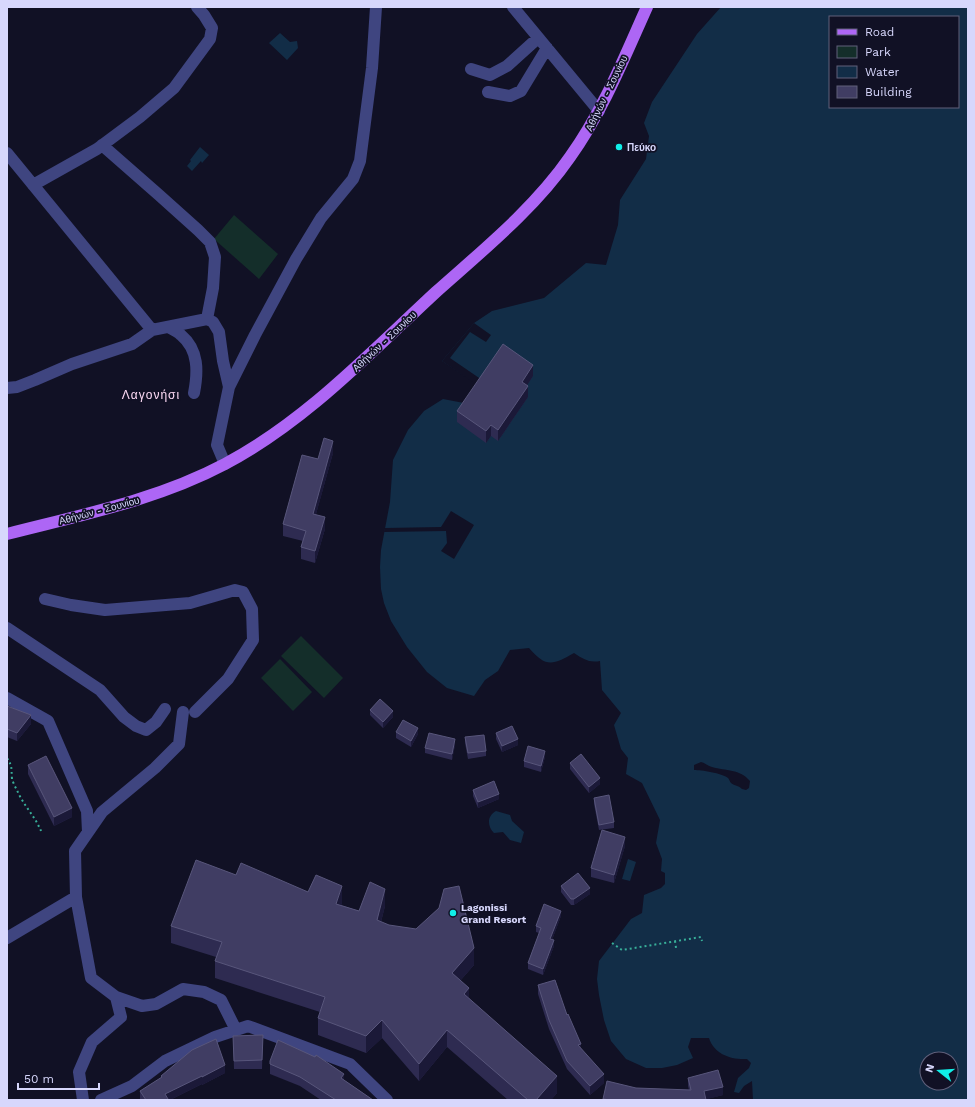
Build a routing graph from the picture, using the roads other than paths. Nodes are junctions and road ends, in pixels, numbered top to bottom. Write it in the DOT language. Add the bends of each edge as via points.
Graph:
graph roads {
  1 [pos="197,7"];
  2 [pos="376,7"];
  3 [pos="647,7"];
  4 [pos="518,9"];
  5 [pos="538,38"];
  6 [pos="547,48"];
  7 [pos="471,69"];
  8 [pos="488,92"];
  9 [pos="599,111"];
  10 [pos="102,145"];
  11 [pos="7,153"];
  12 [pos="33,185"];
  13 [pos="207,319"];
  14 [pos="168,327"];
  15 [pos="152,330"];
  16 [pos="230,387"];
  17 [pos="7,388"];
  18 [pos="194,393"];
  19 [pos="224,464"];
  20 [pos="7,534"];
  21 [pos="45,599"];
  22 [pos="7,628"];
  23 [pos="7,698"];
  24 [pos="165,709"];
  25 [pos="88,832"];
  26 [pos="76,897"];
  27 [pos="7,938"];
  28 [pos="116,997"];
  29 [pos="236,1030"];
  30 [pos="83,1100"];
  31 [pos="101,1100"];
  32 [pos="387,1100"];
  1 -- 10 [label="street" via="212,28 210,39 199,56 174,88 140,118"];
  2 -- 16 [label="street" via="372,68 360,161 353,179 321,218 296,259"];
  3 -- 9 [label="main road, Αθήνών - Σουνίου"];
  4 -- 5 [label="street"];
  5 -- 6 [label="street"];
  5 -- 7 [label="street" via="507,66 490,75"];
  6 -- 8 [label="street" via="521,91 510,96"];
  6 -- 9 [label="street"];
  9 -- 19 [label="main road, Αθήνών - Σουνίου" via="570,158 511,224 334,387 285,426"];
  10 -- 12 [label="street"];
  10 -- 13 [label="street" via="210,242 215,257"];
  11 -- 12 [label="street"];
  12 -- 15 [label="street"];
  13 -- 14 [label="street"];
  13 -- 16 [label="street" via="213,322 219,332"];
  14 -- 15 [label="street"];
  14 -- 18 [label="street" via="181,335 192,348 196,363"];
  15 -- 17 [label="street" via="132,344 72,364 17,387"];
  16 -- 19 [label="street" via="216,445"];
  19 -- 20 [label="main road, Αθήνών - Σουνίου" via="161,492 105,510"];
  21 -- 25 [label="street" via="104,610 190,603 235,590 243,592 252,609 253,640 228,679 189,712 179,744 155,768 102,812"];
  22 -- 24 [label="street" via="100,690 124,717 136,726 146,730 156,722"];
  23 -- 25 [label="street" via="48,721 87,811"];
  25 -- 26 [label="street" via="75,851"];
  26 -- 27 [label="street"];
  26 -- 28 [label="street" via="91,978"];
  28 -- 29 [label="street" via="142,1006 156,1004 183,989 204,992 221,1000"];
  28 -- 30 [label="street" via="121,1017 92,1042 79,1072"];
  29 -- 31 [label="street" via="165,1061 132,1086"];
  29 -- 32 [label="street" via="248,1026 350,1064"];
}
